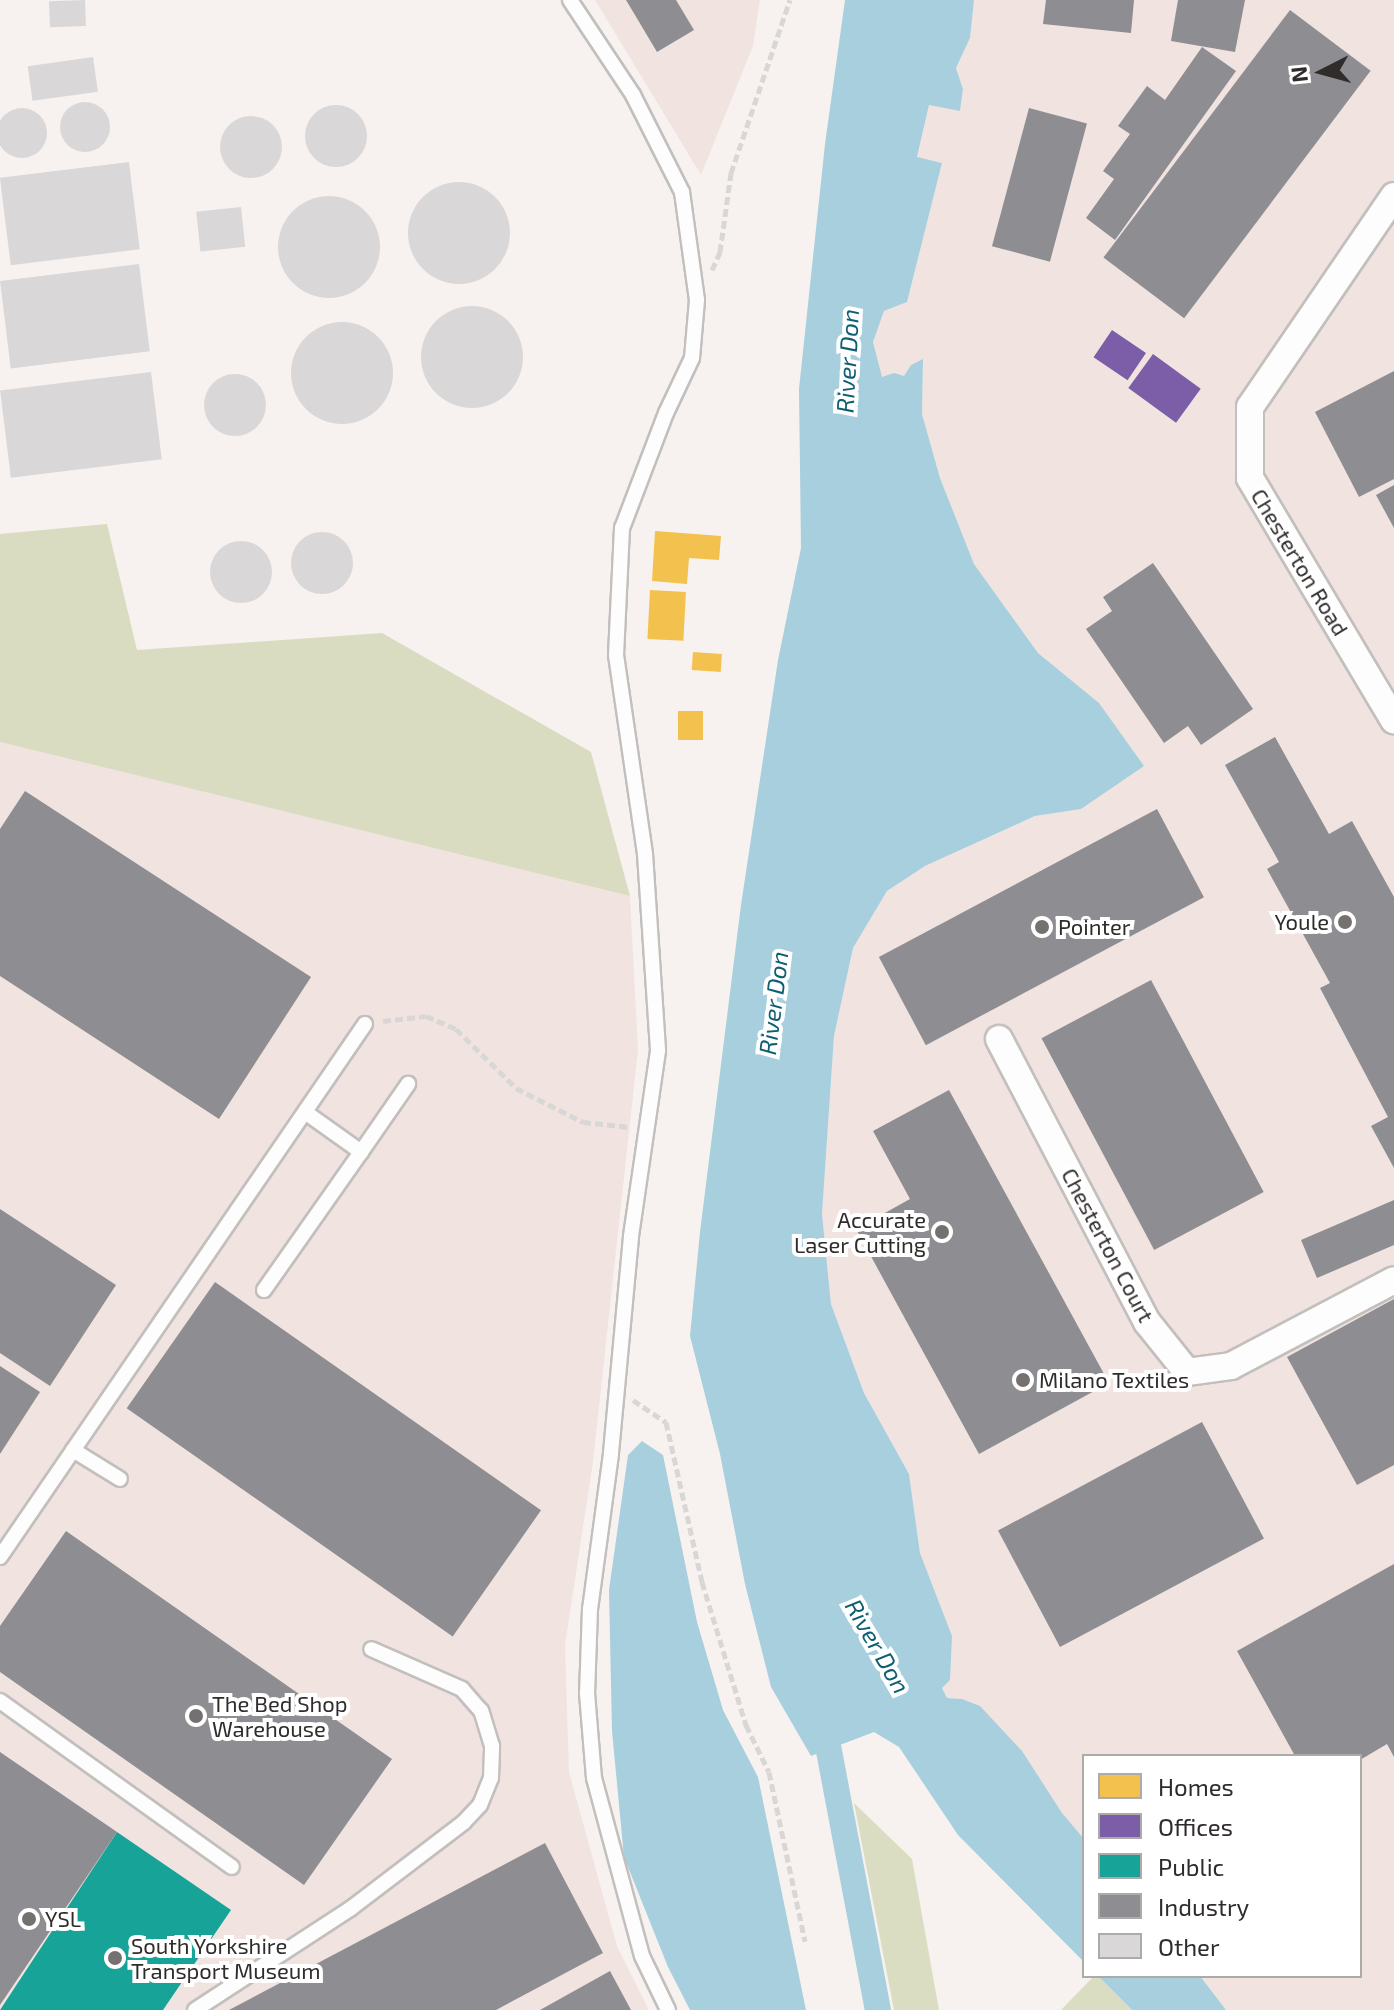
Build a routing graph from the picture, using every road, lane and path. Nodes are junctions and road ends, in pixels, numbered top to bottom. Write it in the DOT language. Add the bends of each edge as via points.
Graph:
graph roads {
  1 [pos="570,0"];
  2 [pos="790,0"];
  3 [pos="1394,196"];
  4 [pos="697,300"];
  5 [pos="1394,721"];
  6 [pos="365,1024"];
  7 [pos="999,1039"];
  8 [pos="408,1084"];
  9 [pos="305,1112"];
  10 [pos="647,1129"];
  11 [pos="361,1152"];
  12 [pos="1394,1280"];
  13 [pos="264,1290"];
  14 [pos="617,1390"];
  15 [pos="73,1450"];
  16 [pos="120,1479"];
  17 [pos="0,1557"];
  18 [pos="371,1649"];
  19 [pos="0,1701"];
  20 [pos="232,1867"];
  21 [pos="805,1941"];
  22 [pos="195,2010"];
  23 [pos="668,2010"];
  1 -- 4 [label="lane" via="633,95 682,192"];
  2 -- 4 [label="path" via="731,173 720,252"];
  3 -- 5 [label="street, Chesterton Road" via="1250,407 1250,478"];
  4 -- 10 [label="lane" via="692,358 622,528 616,655 645,854 658,1051"];
  6 -- 9 [label="lane"];
  6 -- 10 [label="path" via="426,1016 456,1029 516,1088 583,1122"];
  7 -- 12 [label="street, Chesterton Court" via="1147,1322 1187,1372 1231,1366"];
  8 -- 11 [label="lane"];
  9 -- 11 [label="lane"];
  9 -- 15 [label="lane"];
  10 -- 14 [label="lane"];
  11 -- 13 [label="lane"];
  14 -- 21 [label="path" via="666,1422 702,1582 746,1725 769,1772"];
  14 -- 23 [label="lane" via="590,1609 591,1750 642,1956"];
  15 -- 16 [label="lane"];
  15 -- 17 [label="lane"];
  18 -- 22 [label="lane" via="462,1689 481,1711 492,1746 491,1778 480,1805 350,1909"];
  19 -- 20 [label="lane"];
}
